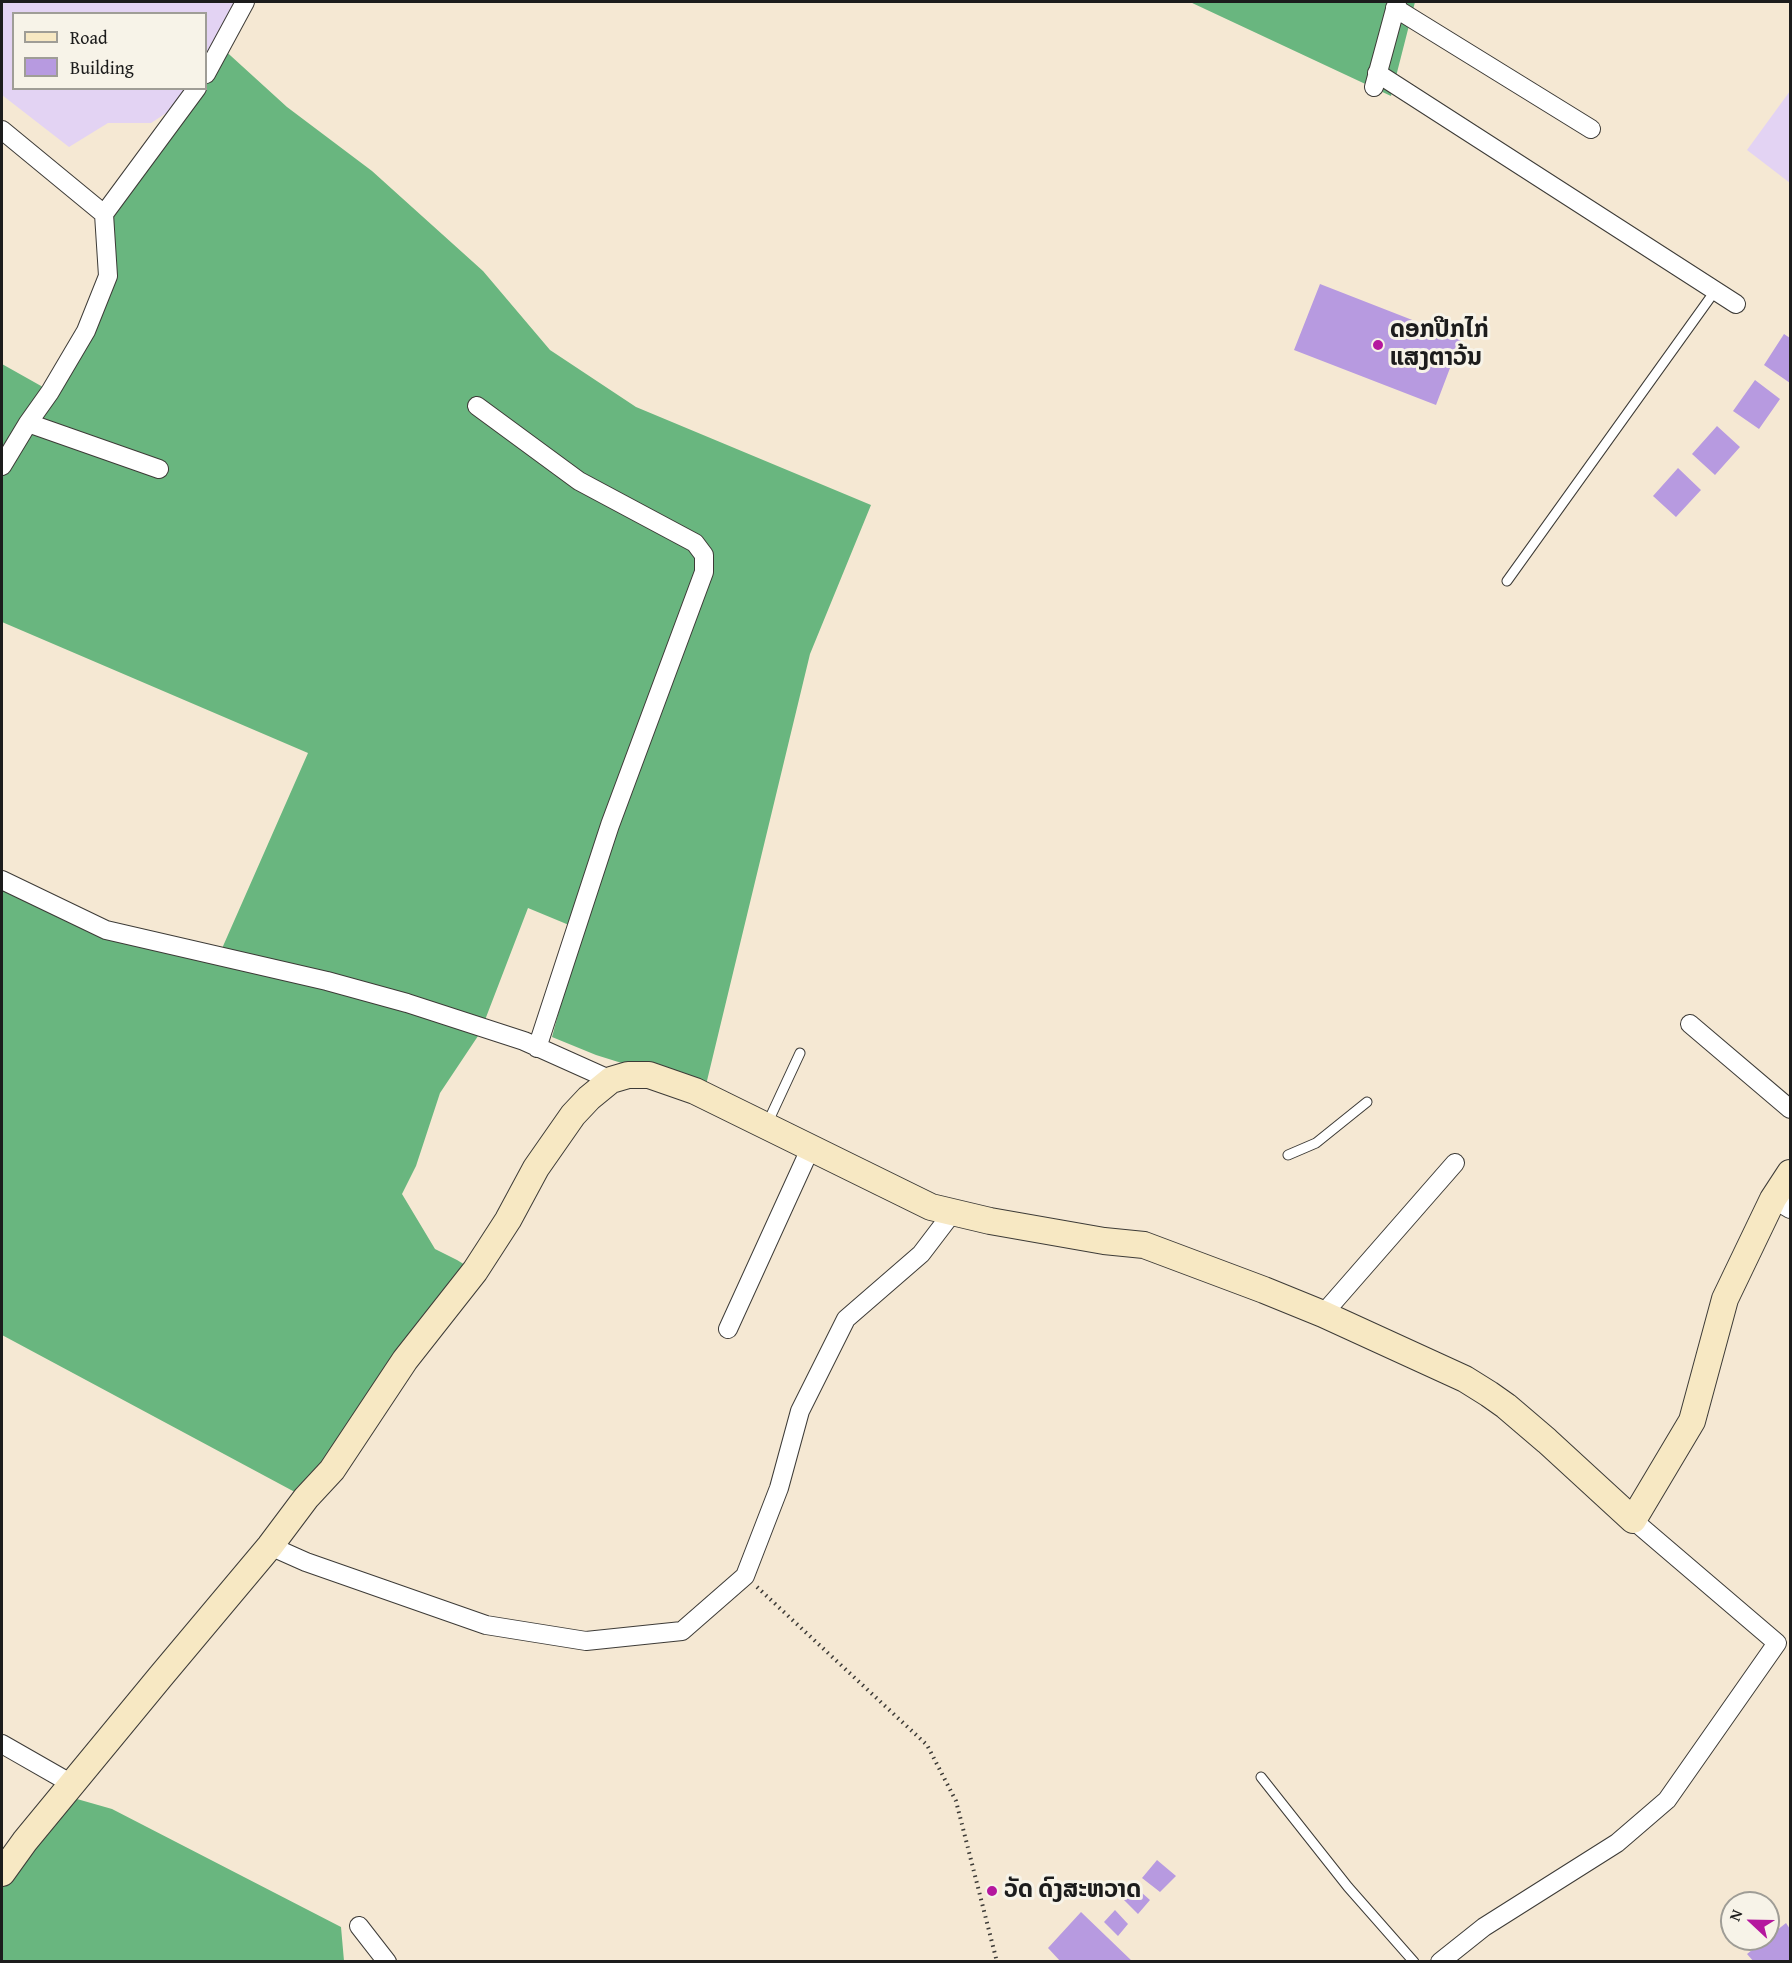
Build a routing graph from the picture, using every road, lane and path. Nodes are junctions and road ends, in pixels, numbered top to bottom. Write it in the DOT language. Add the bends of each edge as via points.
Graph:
graph roads {
  1 [pos="244,2"];
  2 [pos="1396,5"];
  3 [pos="207,72"];
  4 [pos="196,90"];
  5 [pos="1591,129"];
  6 [pos="2,130"];
  7 [pos="104,214"];
  8 [pos="1715,291"];
  9 [pos="1736,304"];
  10 [pos="477,406"];
  11 [pos="28,423"];
  12 [pos="2,466"];
  13 [pos="159,469"];
  14 [pos="1507,581"];
  15 [pos="2,880"];
  16 [pos="1690,1024"];
  17 [pos="537,1048"];
  18 [pos="800,1053"];
  19 [pos="611,1080"];
  20 [pos="1367,1102"];
  21 [pos="1791,1109"];
  22 [pos="766,1125"];
  23 [pos="811,1147"];
  24 [pos="1288,1155"];
  25 [pos="1455,1164"];
  26 [pos="1791,1173"];
  27 [pos="1782,1204"];
  28 [pos="953,1212"];
  29 [pos="1323,1314"];
  30 [pos="728,1329"];
  31 [pos="1633,1520"];
  32 [pos="270,1546"];
  33 [pos="745,1576"];
  34 [pos="1784,1648"];
  35 [pos="2,1744"];
  36 [pos="1261,1777"];
  37 [pos="72,1784"];
  38 [pos="2,1873"];
  39 [pos="359,1926"];
  40 [pos="387,1962"];
  41 [pos="997,1962"];
  42 [pos="1414,1962"];
  43 [pos="1440,1962"];
  1 -- 3 [label="street"];
  2 -- 5 [label="street"];
  2 -- 8 [label="street" via="1375,80"];
  4 -- 7 [label="street"];
  6 -- 7 [label="street"];
  7 -- 11 [label="street" via="108,276 86,331"];
  8 -- 9 [label="street"];
  8 -- 14 [label="lane"];
  10 -- 17 [label="street" via="579,481 695,543 704,555 704,572 610,825"];
  11 -- 12 [label="street"];
  11 -- 13 [label="street"];
  15 -- 17 [label="street" via="106,930 327,981 407,1003"];
  16 -- 21 [label="street"];
  17 -- 19 [label="street"];
  18 -- 22 [label="lane"];
  19 -- 22 [label="street" via="649,1075"];
  19 -- 32 [label="street" via="573,1115 536,1168 475,1271 405,1360 332,1470"];
  20 -- 24 [label="lane" via="1316,1143"];
  22 -- 23 [label="street"];
  23 -- 28 [label="street" via="931,1207"];
  23 -- 30 [label="street"];
  25 -- 29 [label="street"];
  26 -- 27 [label="street"];
  27 -- 31 [label="street" via="1725,1299 1692,1421"];
  28 -- 29 [label="street" via="1144,1245"];
  28 -- 33 [label="street" via="921,1254 846,1318 800,1411 779,1488"];
  29 -- 31 [label="street" via="1465,1379 1489,1394"];
  31 -- 34 [label="street"];
  32 -- 33 [label="street" via="486,1625 586,1641 682,1631"];
  32 -- 37 [label="street"];
  33 -- 41 [label="path" via="927,1745 956,1801"];
  34 -- 43 [label="street" via="1667,1800 1617,1844 1484,1927"];
  35 -- 37 [label="street"];
  36 -- 42 [label="lane" via="1348,1887"];
  37 -- 38 [label="street"];
  39 -- 40 [label="street"];
}
